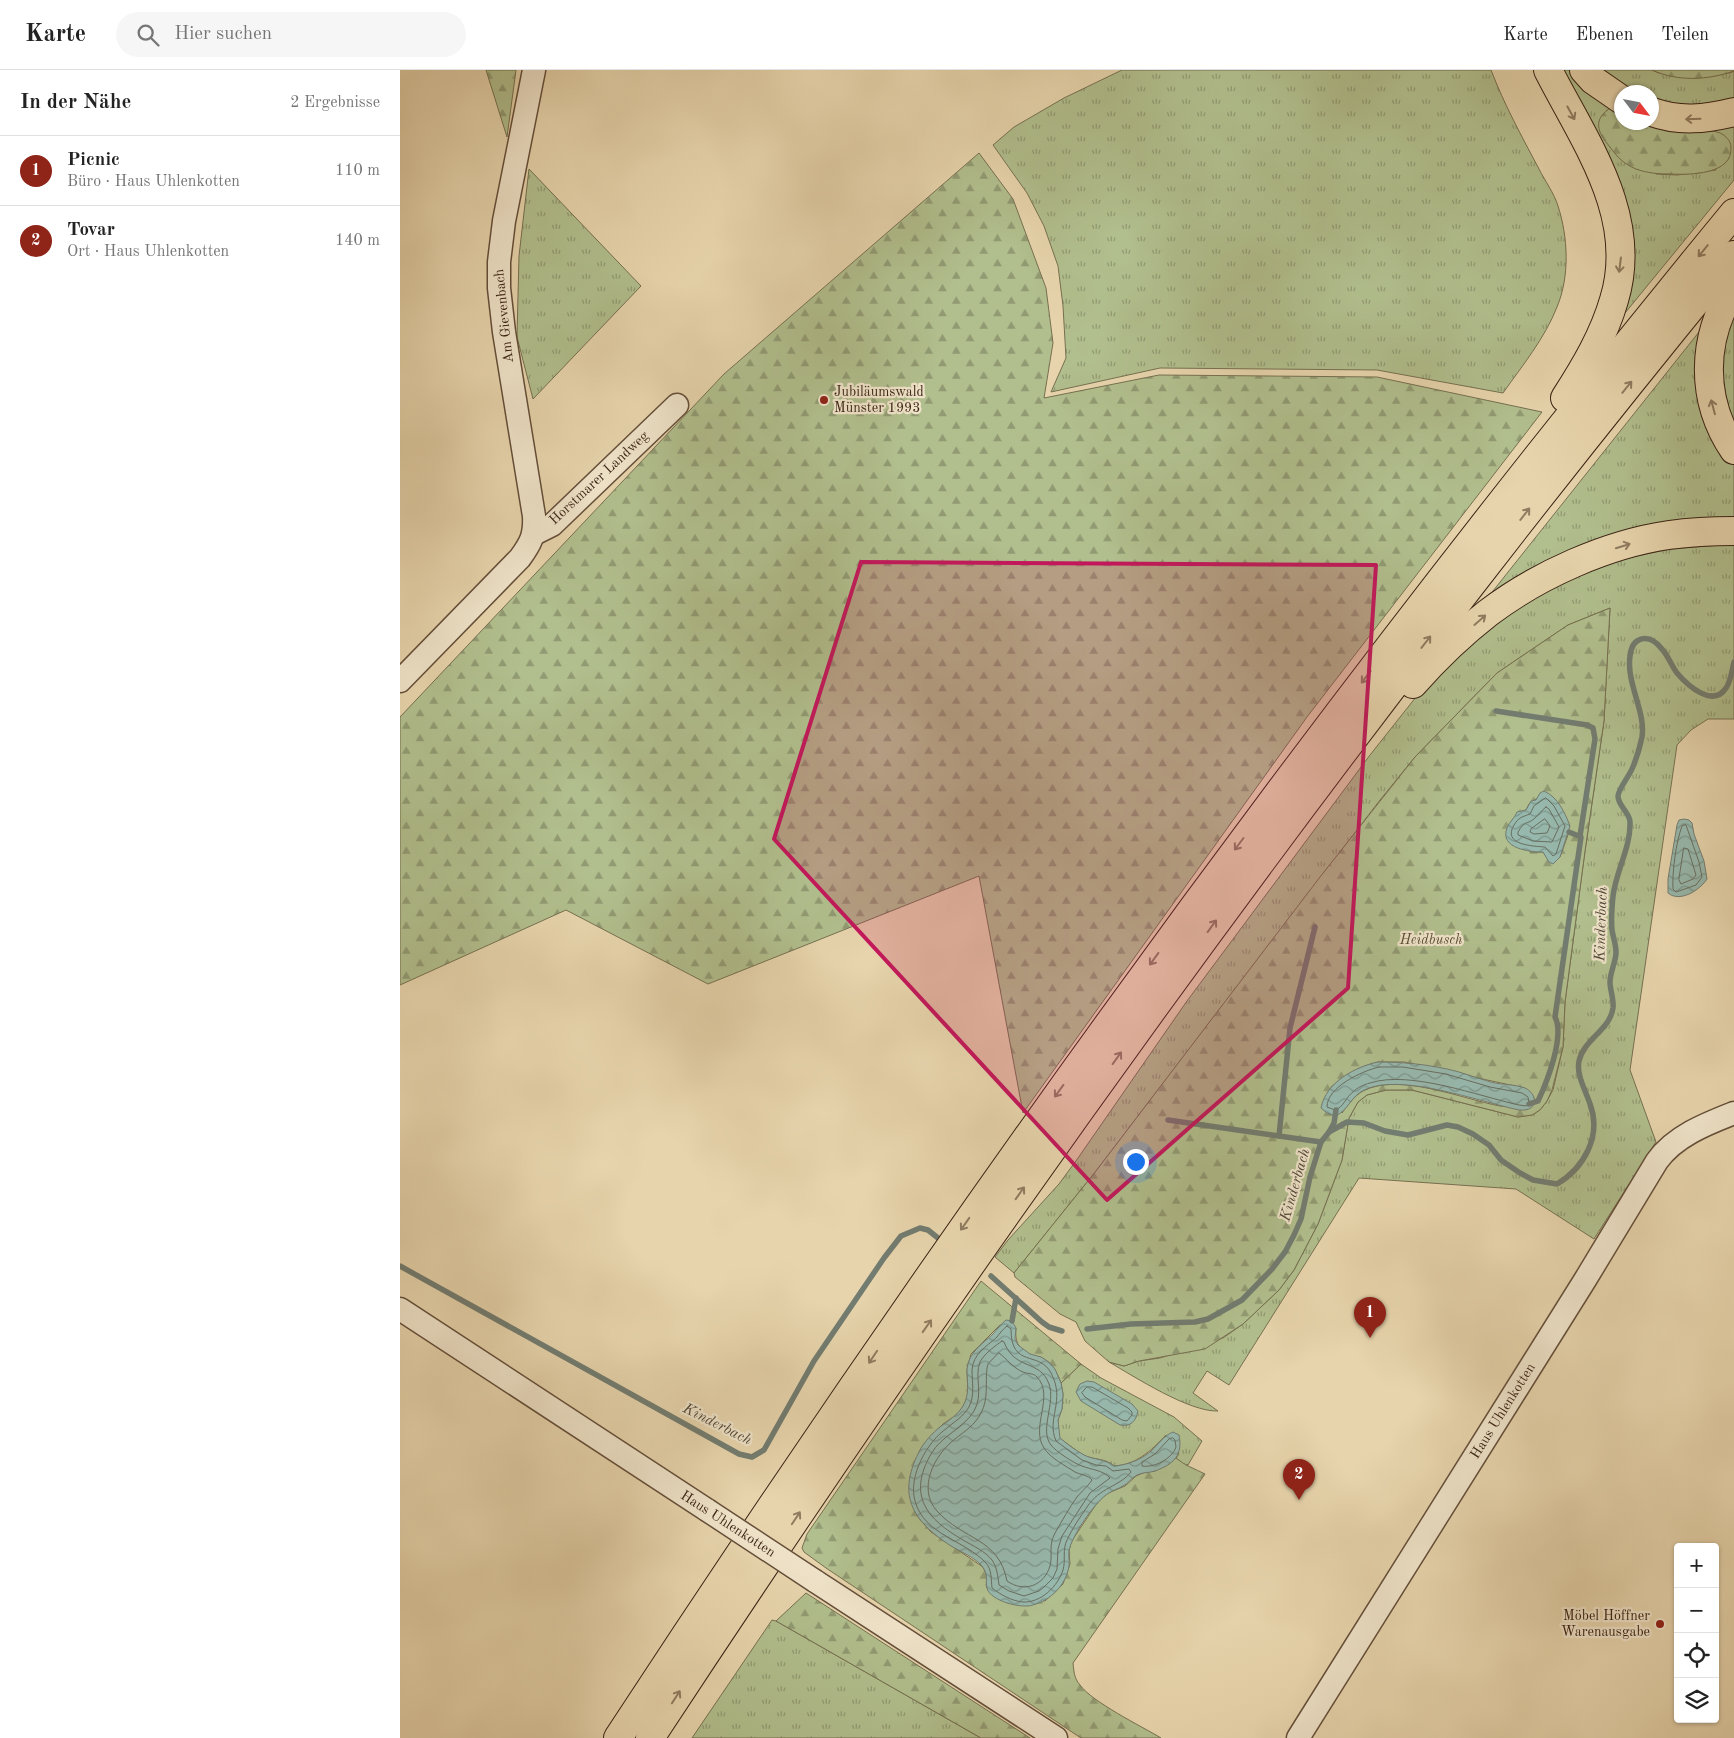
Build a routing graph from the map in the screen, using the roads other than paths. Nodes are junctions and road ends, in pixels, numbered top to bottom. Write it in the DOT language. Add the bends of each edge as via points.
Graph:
graph roads {
  1 [pos="534,70"];
  2 [pos="1548,70"];
  3 [pos="1584,70"];
  4 [pos="1614,94"];
  5 [pos="1734,112"];
  6 [pos="1659,114"];
  7 [pos="1734,213"];
  8 [pos="1734,255"];
  9 [pos="1734,286"];
  10 [pos="677,405"];
  11 [pos="1734,450"];
  12 [pos="1734,531"];
  13 [pos="534,534"];
  14 [pos="1460,555"];
  15 [pos="400,681"];
  16 [pos="1290,820"];
  17 [pos="1734,1113"];
  18 [pos="400,1310"];
  19 [pos="618,1738"];
  20 [pos="650,1738"];
  21 [pos="1056,1738"];
  22 [pos="1298,1738"];
  1 -- 13 [label="street, Am Gievenbach" via="498,262 504,332 534,516"];
  2 -- 14 [label="highway, one-way" via="1597,162 1614,206 1622,253 1619,277 1615,299 1594,350"];
  3 -- 4 [label="highway"];
  5 -- 6 [label="highway, one-way" via="1686,119"];
  7 -- 14 [label="highway, one-way"];
  16 -- 8 [label="highway, one-way" via="1523,517"];
  11 -- 9 [label="highway, one-way" via="1717,419 1711,398 1708,360 1713,334"];
  10 -- 13 [label="street, Horstmarer Landweg" via="552,524"];
  16 -- 12 [label="highway, one-way" via="1369,741 1434,662 1488,613 1516,594 1591,556 1639,541 1676,534"];
  13 -- 15 [label="street, Horstmarer Landweg" via="520,558"];
  14 -- 19 [label="highway, one-way" via="1228,858 1019,1147 807,1454"];
  20 -- 16 [label="highway, one-way" via="820,1482 970,1265"];
  17 -- 22 [label="street, Haus Uhlenkotten" via="1681,1138 1656,1161"];
  18 -- 21 [label="street, Haus Uhlenkotten, bridge"];
}
